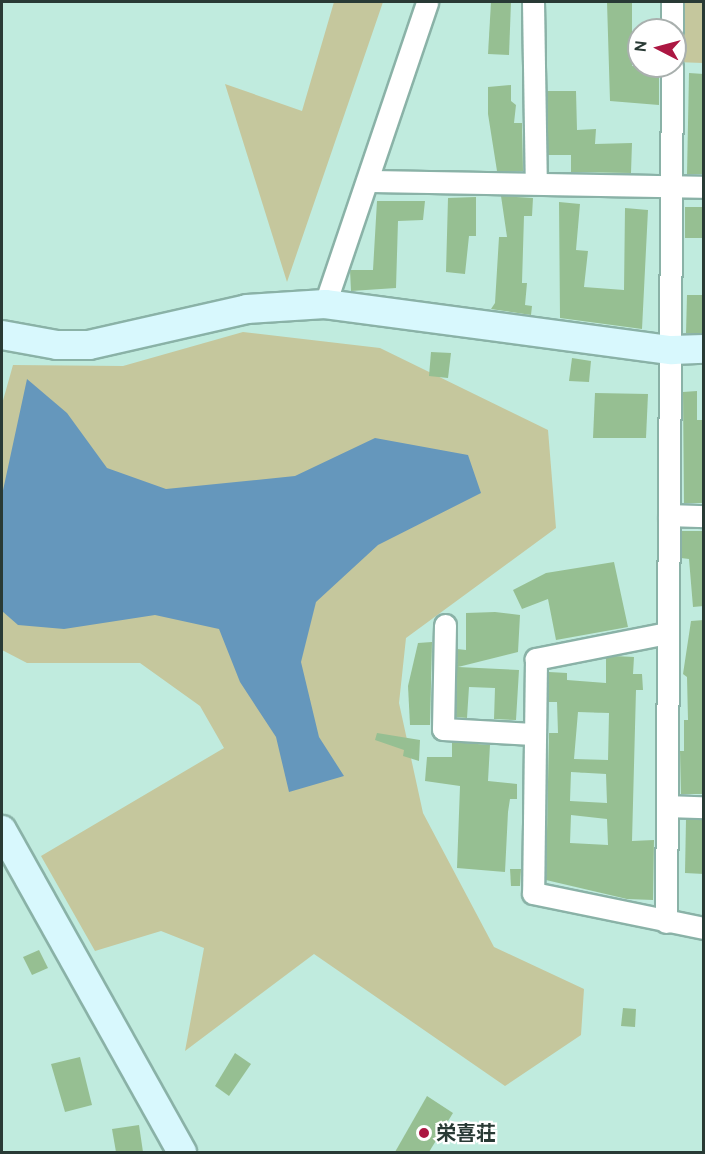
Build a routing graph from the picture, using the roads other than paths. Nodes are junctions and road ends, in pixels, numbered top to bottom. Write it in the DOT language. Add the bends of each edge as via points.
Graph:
graph roads {
  1 [pos="427,2"];
  2 [pos="533,2"];
  3 [pos="672,2"];
  4 [pos="672,18"];
  5 [pos="672,78"];
  6 [pos="368,181"];
  7 [pos="536,183"];
  8 [pos="674,186"];
  9 [pos="704,187"];
  10 [pos="325,304"];
  11 [pos="2,335"];
  12 [pos="704,349"];
  13 [pos="672,350"];
  14 [pos="669,515"];
  15 [pos="704,516"];
  16 [pos="445,625"];
  17 [pos="667,633"];
  18 [pos="533,734"];
  19 [pos="668,806"];
  20 [pos="704,807"];
  21 [pos="2,830"];
  22 [pos="666,922"];
  23 [pos="704,928"];
  24 [pos="182,1152"];
  1 -- 6 [label="street"];
  2 -- 7 [label="street"];
  3 -- 4 [label="street"];
  5 -- 8 [label="street"];
  6 -- 7 [label="street"];
  6 -- 10 [label="street"];
  7 -- 8 [label="street"];
  8 -- 9 [label="street"];
  8 -- 13 [label="street"];
  10 -- 11 [label="street" via="247,309 89,345 57,345"];
  10 -- 13 [label="street"];
  12 -- 13 [label="street"];
  13 -- 14 [label="street"];
  14 -- 15 [label="street"];
  14 -- 17 [label="street"];
  16 -- 18 [label="street" via="443,729"];
  17 -- 18 [label="street" via="536,659"];
  17 -- 19 [label="street"];
  18 -- 22 [label="street" via="533,893"];
  19 -- 20 [label="street"];
  19 -- 22 [label="street"];
  21 -- 24 [label="street"];
  22 -- 23 [label="street"];
}
